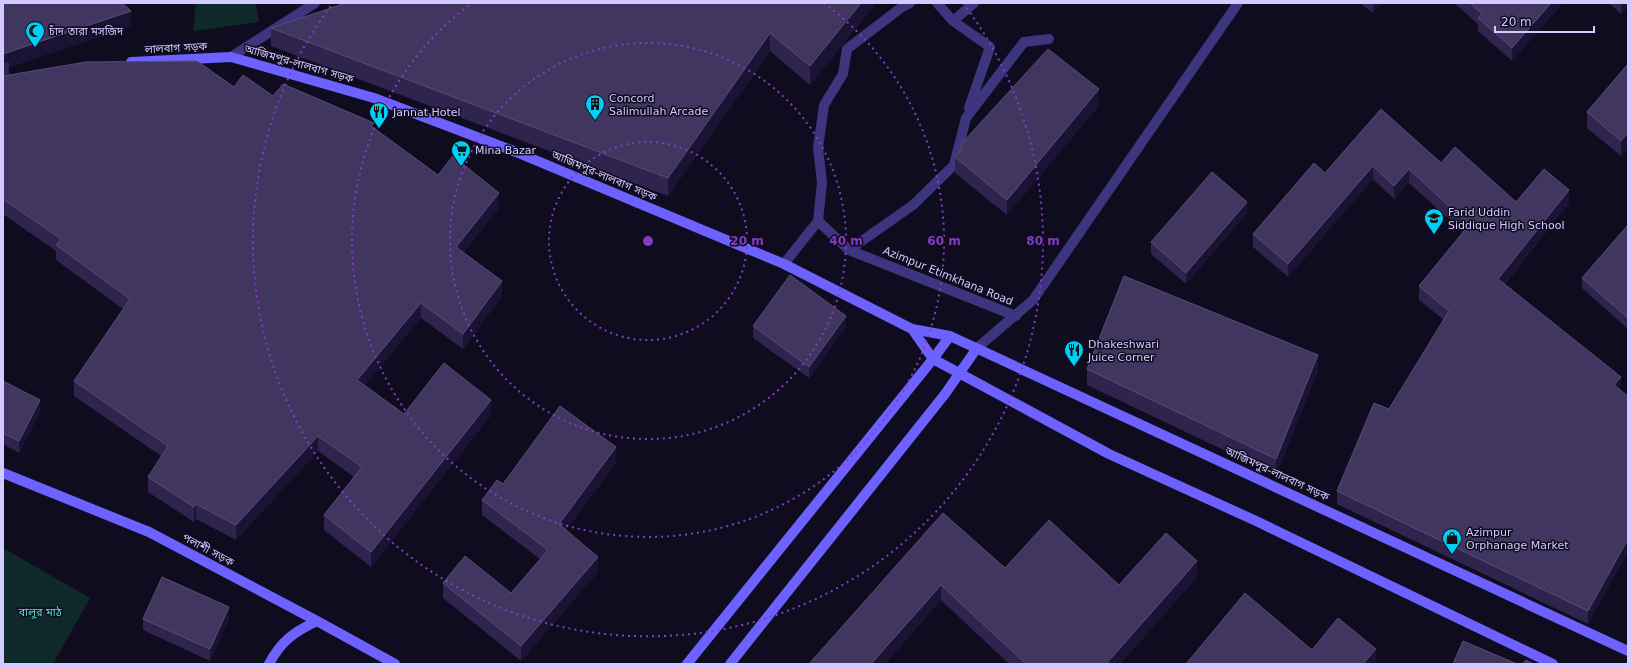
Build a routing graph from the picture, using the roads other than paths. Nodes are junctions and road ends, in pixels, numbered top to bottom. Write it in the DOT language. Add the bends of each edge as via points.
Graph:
graph roads {
  1 [pos="315,3"];
  2 [pos="910,3"];
  3 [pos="937,3"];
  4 [pos="974,3"];
  5 [pos="1238,3"];
  6 [pos="953,21"];
  7 [pos="1049,39"];
  8 [pos="231,57"];
  9 [pos="123,63"];
  10 [pos="966,118"];
  11 [pos="818,221"];
  12 [pos="849,250"];
  13 [pos="784,264"];
  14 [pos="1016,316"];
  15 [pos="912,329"];
  16 [pos="950,336"];
  17 [pos="977,348"];
  18 [pos="933,359"];
  19 [pos="959,375"];
  20 [pos="3,473"];
  21 [pos="317,621"];
  22 [pos="1628,651"];
  23 [pos="269,664"];
  24 [pos="395,664"];
  25 [pos="687,664"];
  26 [pos="730,664"];
  27 [pos="1553,664"];
  1 -- 8 [label="street"];
  2 -- 11 [label="street" via="847,49 843,74 824,105 818,148 822,182"];
  3 -- 6 [label="street"];
  4 -- 6 [label="street"];
  5 -- 14 [label="street" via="1033,300"];
  6 -- 10 [label="street, Azimpur Etimkhana Road" via="990,48"];
  7 -- 10 [label="street, Azimpur Etimkhana Road" via="1024,42"];
  8 -- 9 [label="main road, লালবাগ সড়ক"];
  8 -- 13 [label="main road, আজিমপুর-লালবাগ সড়ক" via="374,98 516,152"];
  10 -- 12 [label="street, Azimpur Etimkhana Road" via="954,165 913,205"];
  11 -- 12 [label="street, Azimpur Etimkhana Road"];
  11 -- 13 [label="street"];
  12 -- 14 [label="street, Azimpur Etimkhana Road"];
  13 -- 15 [label="main road, আজিমপুর-লালবাগ সড়ক"];
  14 -- 17 [label="street"];
  15 -- 16 [label="main road, আজিমপুর-লালবাগ সড়ক"];
  15 -- 18 [label="main road, আজিমপুর-লালবাগ সড়ক"];
  16 -- 17 [label="main road, আজিমপুর-লালবাগ সড়ক"];
  16 -- 18 [label="main road"];
  17 -- 19 [label="main road"];
  17 -- 22 [label="main road, আজিমপুর-লালবাগ সড়ক"];
  18 -- 19 [label="main road"];
  18 -- 25 [label="main road"];
  19 -- 26 [label="main road"];
  19 -- 27 [label="main road" via="1109,454 1254,520"];
  20 -- 21 [label="main road, পলাশী সড়ক" via="149,532"];
  21 -- 23 [label="main road" via="301,628 285,640"];
  21 -- 24 [label="main road, পলাশী সড়ক"];
}
